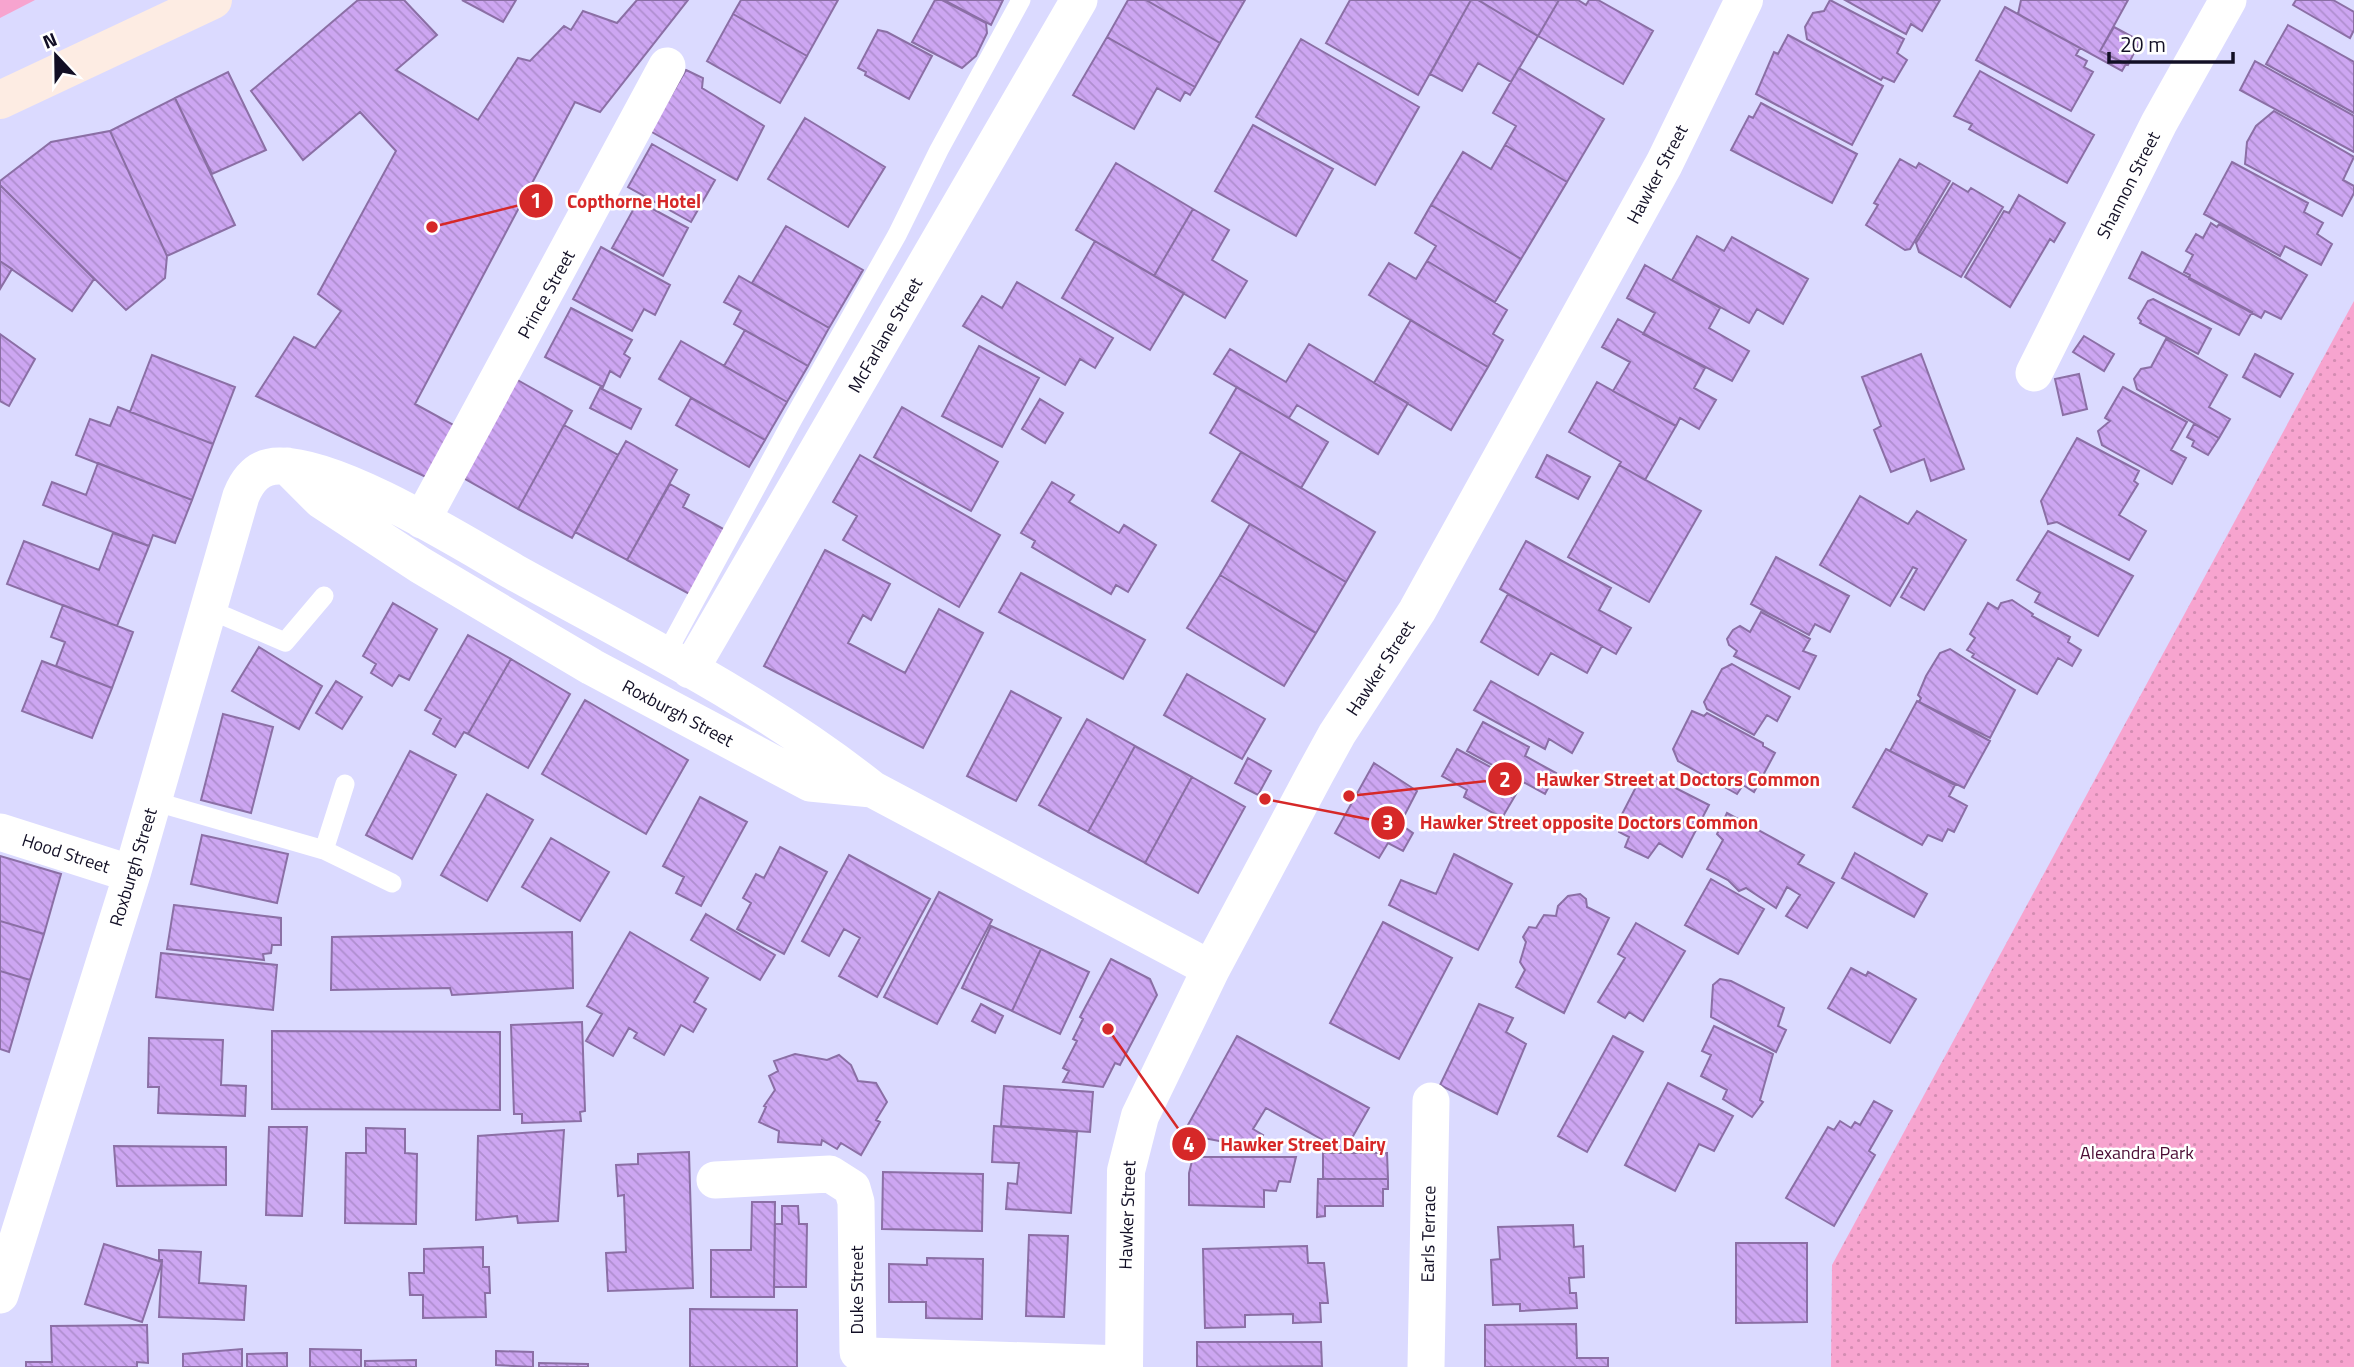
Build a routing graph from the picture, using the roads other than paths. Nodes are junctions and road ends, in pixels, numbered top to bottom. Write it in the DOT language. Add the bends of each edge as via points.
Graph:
graph roads {
  1 [pos="213,0"];
  2 [pos="1021,0"];
  3 [pos="1079,0"];
  4 [pos="1744,0"];
  5 [pos="2228,0"];
  6 [pos="667,66"];
  7 [pos="0,100"];
  8 [pos="2034,373"];
  9 [pos="287,466"];
  10 [pos="422,520"];
  11 [pos="324,596"];
  12 [pos="208,609"];
  13 [pos="678,663"];
  14 [pos="345,785"];
  15 [pos="872,789"];
  16 [pos="153,801"];
  17 [pos="0,832"];
  18 [pos="324,850"];
  19 [pos="132,874"];
  20 [pos="392,883"];
  21 [pos="1211,969"];
  22 [pos="1431,1101"];
  23 [pos="715,1180"];
  24 [pos="0,1295"];
  25 [pos="1124,1366"];
  26 [pos="1426,1367"];
  1 -- 7 [label="main road"];
  2 -- 13 [label="lane" via="793,419"];
  3 -- 13 [label="street, McFarlane Street"];
  4 -- 21 [label="street, Hawker Street" via="1664,164 1417,611 1337,734"];
  5 -- 8 [label="street, Shannon Street" via="2159,123"];
  6 -- 10 [label="street, Prince Street"];
  9 -- 10 [label="street, Roxburgh Street" via="330,476"];
  9 -- 12 [label="street, Roxburgh Street" via="262,469 245,485"];
  9 -- 15 [label="street, Roxburgh Street" via="321,500 592,667 810,783"];
  10 -- 13 [label="street, Roxburgh Street"];
  11 -- 12 [label="lane" via="285,642"];
  12 -- 16 [label="street, Roxburgh Street"];
  13 -- 15 [label="street, Roxburgh Street" via="833,758"];
  14 -- 18 [label="lane"];
  15 -- 21 [label="street, Roxburgh Street"];
  16 -- 18 [label="lane"];
  16 -- 19 [label="street, Roxburgh Street"];
  17 -- 19 [label="street, Hood Street"];
  18 -- 20 [label="lane"];
  19 -- 24 [label="street, Roxburgh Street"];
  21 -- 25 [label="street, Hawker Street" via="1132,1139 1126,1171"];
  22 -- 26 [label="street, Earls Terrace"];
  23 -- 25 [label="street, Duke Street" via="830,1174 852,1188 859,1352 868,1356"];
}
